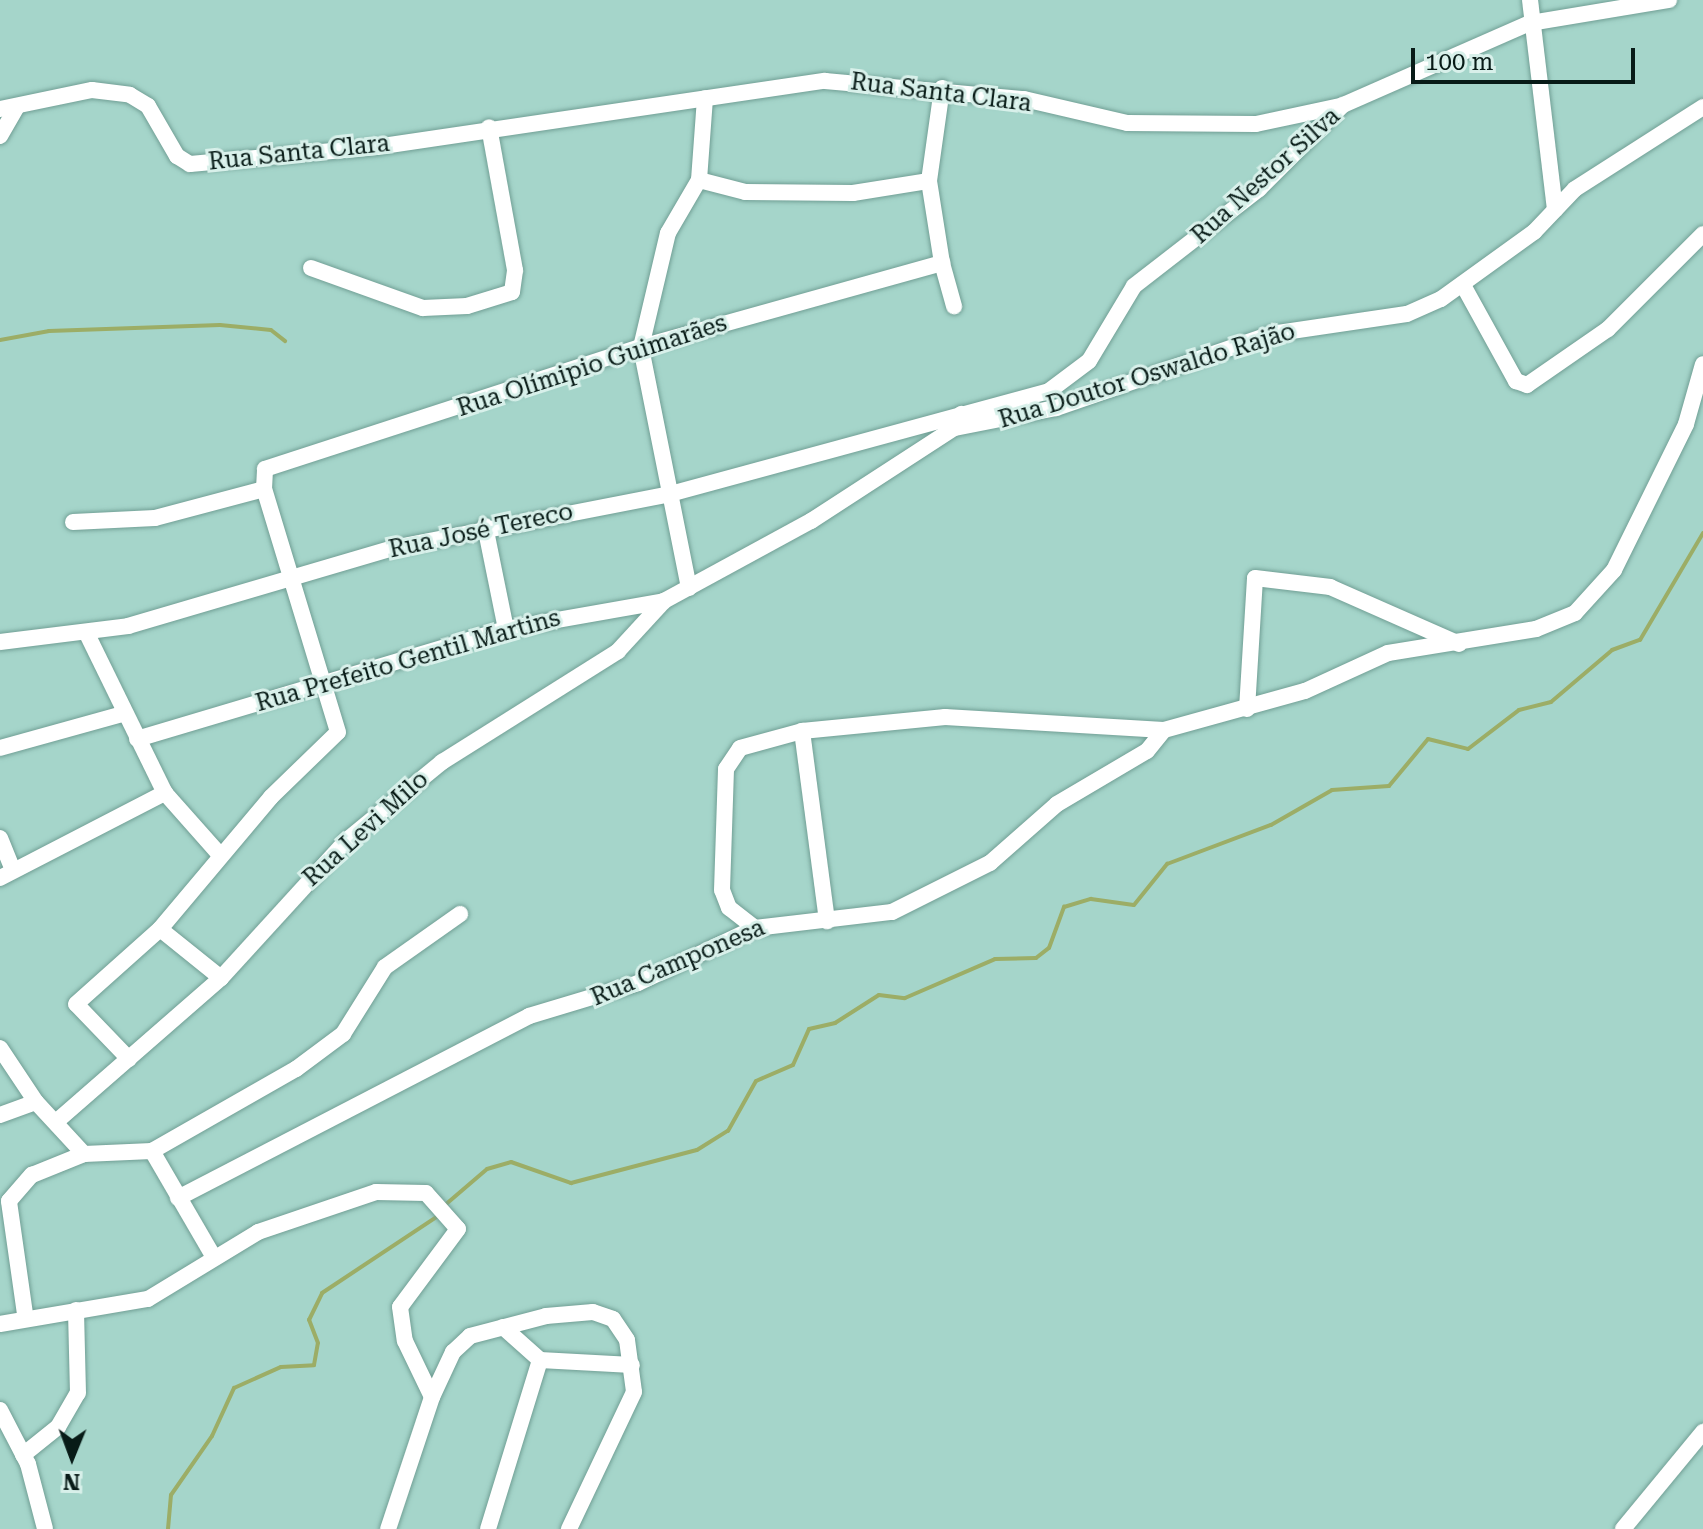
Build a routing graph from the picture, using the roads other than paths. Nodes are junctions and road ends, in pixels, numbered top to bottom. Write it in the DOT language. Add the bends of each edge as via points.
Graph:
graph roads {
  1 [pos="1530,0"];
  2 [pos="1669,0"];
  3 [pos="1530,23"];
  4 [pos="942,88"];
  5 [pos="705,98"];
  6 [pos="1343,105"];
  7 [pos="1703,107"];
  8 [pos="8,108"];
  9 [pos="489,127"];
  10 [pos="0,136"];
  11 [pos="699,180"];
  12 [pos="929,181"];
  13 [pos="1555,210"];
  14 [pos="1703,234"];
  15 [pos="942,263"];
  16 [pos="311,268"];
  17 [pos="1463,285"];
  18 [pos="954,306"];
  19 [pos="641,347"];
  20 [pos="1703,364"];
  21 [pos="958,421"];
  22 [pos="264,489"];
  23 [pos="670,494"];
  24 [pos="73,522"];
  25 [pos="485,526"];
  26 [pos="294,574"];
  27 [pos="689,588"];
  28 [pos="664,601"];
  29 [pos="506,629"];
  30 [pos="87,634"];
  31 [pos="0,642"];
  32 [pos="1460,645"];
  33 [pos="328,681"];
  34 [pos="1247,709"];
  35 [pos="123,714"];
  36 [pos="1164,730"];
  37 [pos="802,731"];
  38 [pos="137,739"];
  39 [pos="0,748"];
  40 [pos="165,793"];
  41 [pos="0,838"];
  42 [pos="221,856"];
  43 [pos="7,875"];
  44 [pos="460,914"];
  45 [pos="827,921"];
  46 [pos="755,928"];
  47 [pos="160,929"];
  48 [pos="221,978"];
  49 [pos="0,1048"];
  50 [pos="129,1059"];
  51 [pos="36,1102"];
  52 [pos="0,1115"];
  53 [pos="57,1121"];
  54 [pos="152,1151"];
  55 [pos="84,1154"];
  56 [pos="178,1198"];
  57 [pos="212,1254"];
  58 [pos="76,1310"];
  59 [pos="25,1314"];
  60 [pos="0,1324"];
  61 [pos="503,1327"];
  62 [pos="540,1360"];
  63 [pos="632,1365"];
  64 [pos="432,1397"];
  65 [pos="0,1410"];
  66 [pos="1703,1432"];
  67 [pos="23,1455"];
  68 [pos="45,1529"];
  69 [pos="388,1529"];
  70 [pos="488,1529"];
  71 [pos="569,1529"];
  72 [pos="1623,1529"];
  1 -- 3 [label="street"];
  2 -- 3 [label="street, Rua Nestor Silva"];
  3 -- 6 [label="street, Rua Nestor Silva"];
  3 -- 13 [label="street"];
  4 -- 5 [label="street, Rua Santa Clara" via="825,81"];
  4 -- 6 [label="street, Rua Santa Clara" via="1171,125 1256,124"];
  4 -- 12 [label="street"];
  5 -- 9 [label="street, Rua Santa Clara"];
  5 -- 11 [label="street"];
  6 -- 21 [label="street, Rua Nestor Silva" via="1259,189 1134,286 1074,376 1049,391"];
  7 -- 13 [label="street, Rua Doutor Oswaldo Rajão" via="1632,148"];
  8 -- 9 [label="street, Rua Santa Clara" via="75,92 130,95 148,106 177,156 190,164"];
  8 -- 10 [label="street"];
  9 -- 16 [label="street" via="515,270 512,292 467,306 423,308"];
  11 -- 12 [label="street" via="745,192 853,193"];
  11 -- 19 [label="street" via="668,233"];
  12 -- 15 [label="street"];
  13 -- 17 [label="street, Rua Doutor Oswaldo Rajão"];
  14 -- 17 [label="street" via="1608,329 1527,385 1516,381"];
  15 -- 18 [label="street"];
  15 -- 19 [label="street, Rua Olímipio Guimarães"];
  17 -- 21 [label="street, Rua Doutor Oswaldo Rajão" via="1407,314 1271,334 1056,408"];
  19 -- 22 [label="street, Rua Olímipio Guimarães" via="272,463"];
  19 -- 23 [label="street"];
  20 -- 32 [label="street" via="1686,424 1598,594 1536,629"];
  21 -- 23 [label="street, Rua José Tereco"];
  21 -- 27 [label="street, Rua Prefeito Gentil Martins" via="750,558"];
  22 -- 24 [label="street" via="155,518"];
  22 -- 26 [label="street"];
  23 -- 25 [label="street, Rua José Tereco"];
  23 -- 27 [label="street"];
  25 -- 26 [label="street, Rua José Tereco"];
  25 -- 29 [label="street"];
  26 -- 30 [label="street, Rua José Tereco"];
  26 -- 33 [label="street"];
  27 -- 28 [label="street, Rua Prefeito Gentil Martins"];
  28 -- 29 [label="street, Rua Prefeito Gentil Martins"];
  28 -- 48 [label="street, Rua Levi Milo" via="618,651 442,762 348,839"];
  29 -- 33 [label="street, Rua Prefeito Gentil Martins"];
  30 -- 31 [label="street, Rua José Tereco"];
  30 -- 35 [label="street"];
  32 -- 34 [label="street" via="1388,653"];
  32 -- 34 [label="street" via="1330,587 1255,578"];
  33 -- 38 [label="street, Rua Prefeito Gentil Martins"];
  33 -- 42 [label="street" via="339,722 333,741"];
  34 -- 36 [label="street"];
  35 -- 38 [label="street"];
  35 -- 39 [label="street"];
  36 -- 37 [label="street" via="1090,731 983,715"];
  36 -- 45 [label="street, Rua Camponesa" via="1147,751 1057,804 990,863 892,912"];
  37 -- 45 [label="street"];
  37 -- 46 [label="street" via="756,739 726,769 722,890 729,908"];
  38 -- 40 [label="street"];
  40 -- 42 [label="street"];
  40 -- 43 [label="street"];
  41 -- 43 [label="street"];
  42 -- 47 [label="street"];
  44 -- 54 [label="street" via="385,967 329,1046"];
  45 -- 46 [label="street, Rua Camponesa"];
  46 -- 56 [label="street, Rua Camponesa" via="638,983 529,1016"];
  47 -- 48 [label="street"];
  47 -- 50 [label="street" via="76,1004"];
  48 -- 50 [label="street, Rua Levi Milo"];
  49 -- 51 [label="street"];
  50 -- 53 [label="street, Rua Levi Milo"];
  51 -- 52 [label="street"];
  51 -- 53 [label="street"];
  53 -- 55 [label="street"];
  54 -- 55 [label="street"];
  54 -- 56 [label="street"];
  55 -- 59 [label="street" via="32,1175 9,1201"];
  56 -- 57 [label="street"];
  57 -- 58 [label="street" via="148,1299"];
  57 -- 64 [label="street" via="376,1192 412,1189 439,1200 457,1220 456,1240 400,1307 405,1341"];
  58 -- 59 [label="street"];
  58 -- 67 [label="street" via="78,1393 58,1427"];
  59 -- 60 [label="street"];
  61 -- 62 [label="street"];
  61 -- 63 [label="street" via="593,1312 613,1319"];
  61 -- 64 [label="street" via="459,1343"];
  62 -- 63 [label="street"];
  62 -- 70 [label="street"];
  63 -- 71 [label="street" via="626,1418 589,1477"];
  64 -- 69 [label="street"];
  65 -- 67 [label="street"];
  66 -- 72 [label="street"];
  67 -- 68 [label="street"];
}
